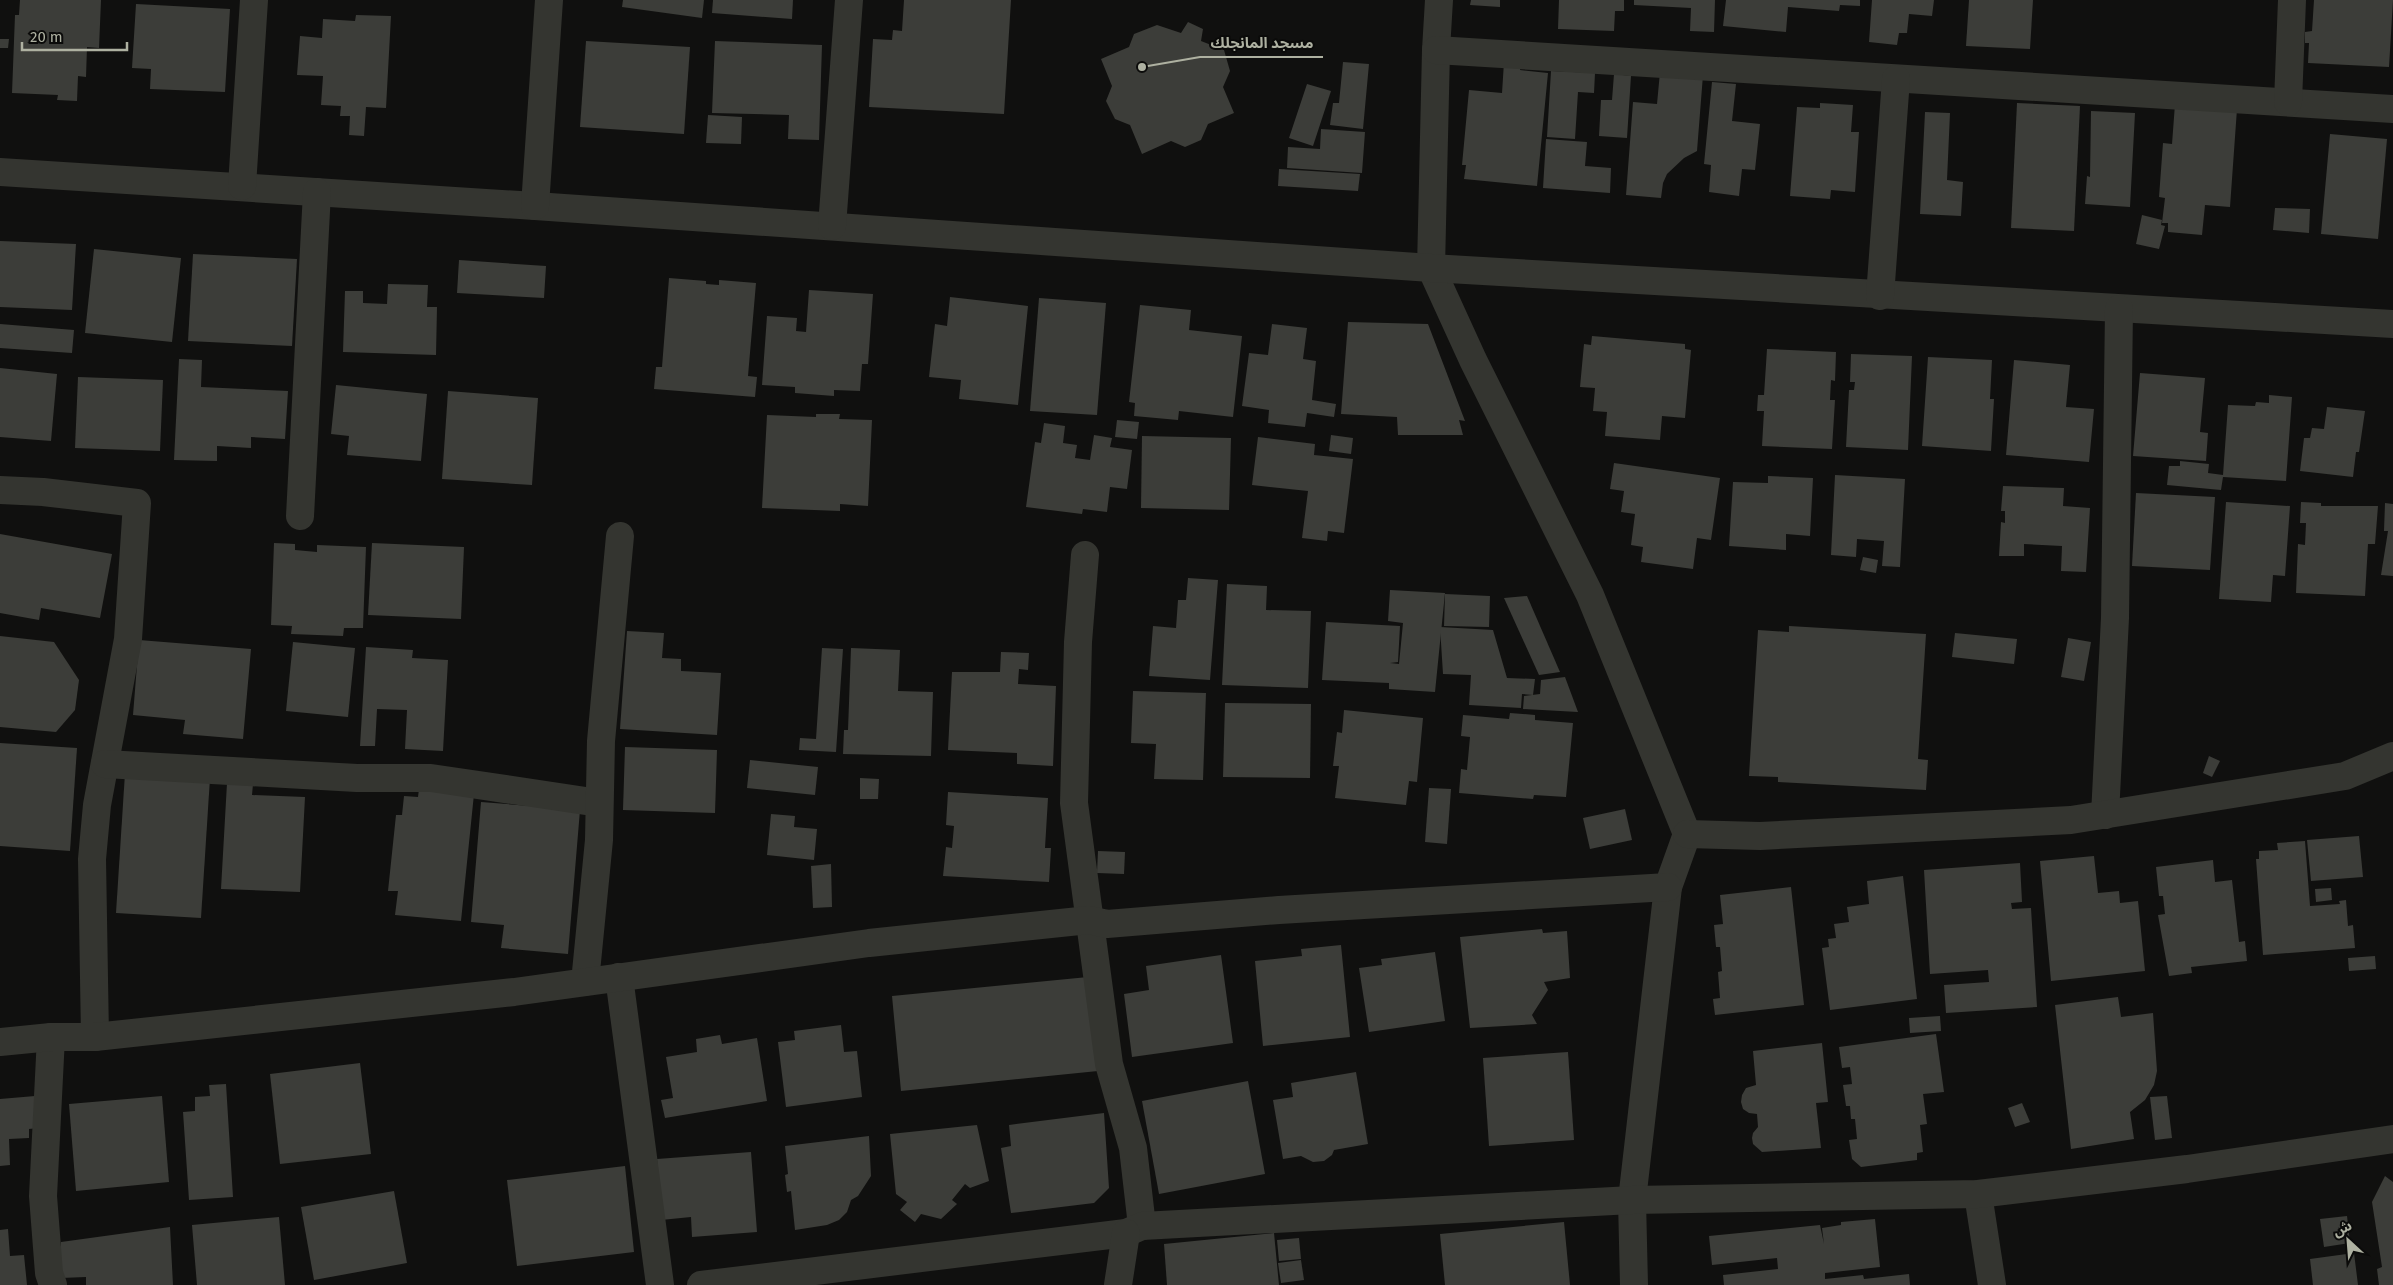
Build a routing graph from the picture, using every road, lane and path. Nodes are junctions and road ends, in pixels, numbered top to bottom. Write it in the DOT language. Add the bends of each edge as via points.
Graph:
graph roads {
  1 [pos="254,0"];
  2 [pos="549,0"];
  3 [pos="849,0"];
  4 [pos="1440,0"];
  5 [pos="2292,0"];
  6 [pos="1436,50"];
  7 [pos="1896,79"];
  8 [pos="2288,102"];
  9 [pos="2393,109"];
  10 [pos="0,172"];
  11 [pos="242,186"];
  12 [pos="317,192"];
  13 [pos="535,206"];
  14 [pos="832,226"];
  15 [pos="1431,268"];
  16 [pos="1880,296"];
  17 [pos="2119,309"];
  18 [pos="2393,324"];
  19 [pos="0,490"];
  20 [pos="300,516"];
  21 [pos="620,536"];
  22 [pos="1085,555"];
  23 [pos="2393,756"];
  24 [pos="104,764"];
  25 [pos="598,803"];
  26 [pos="2105,815"];
  27 [pos="1688,834"];
  28 [pos="1668,887"];
  29 [pos="1089,920"];
  30 [pos="619,977"];
  31 [pos="585,982"];
  32 [pos="51,1037"];
  33 [pos="95,1037"];
  34 [pos="0,1042"];
  35 [pos="2393,1139"];
  36 [pos="1978,1194"];
  37 [pos="1632,1200"];
  38 [pos="1134,1230"];
  39 [pos="53,1285"];
  40 [pos="660,1285"];
  41 [pos="701,1285"];
  42 [pos="1118,1285"];
  43 [pos="1634,1285"];
  44 [pos="1992,1285"];
  1 -- 11 [label="street"];
  2 -- 13 [label="street"];
  3 -- 14 [label="street"];
  4 -- 6 [label="street"];
  5 -- 8 [label="street"];
  6 -- 7 [label="street"];
  6 -- 15 [label="street"];
  7 -- 8 [label="street"];
  7 -- 16 [label="street"];
  8 -- 9 [label="street"];
  10 -- 11 [label="street"];
  11 -- 12 [label="street"];
  12 -- 13 [label="street"];
  12 -- 20 [label="street"];
  13 -- 14 [label="street"];
  14 -- 15 [label="street"];
  15 -- 16 [label="street"];
  15 -- 27 [label="street" via="1590,595"];
  16 -- 17 [label="street"];
  17 -- 18 [label="street"];
  17 -- 26 [label="street" via="2115,618"];
  19 -- 24 [label="street" via="137,503 128,639"];
  21 -- 25 [label="street"];
  22 -- 29 [label="street" via="1078,642 1074,803"];
  23 -- 26 [label="street" via="2345,776"];
  24 -- 25 [label="street" via="347,777 432,778"];
  24 -- 33 [label="street" via="92,859"];
  25 -- 31 [label="street" via="599,840"];
  26 -- 27 [label="street" via="2071,820 1760,836"];
  27 -- 28 [label="street"];
  28 -- 29 [label="street" via="1279,910 1106,924"];
  28 -- 37 [label="street"];
  29 -- 30 [label="street" via="869,943"];
  29 -- 38 [label="street" via="1110,1064 1133,1148"];
  30 -- 31 [label="street"];
  30 -- 40 [label="street"];
  31 -- 33 [label="street"];
  32 -- 33 [label="street"];
  32 -- 34 [label="street"];
  32 -- 39 [label="street" via="43,1196 49,1274"];
  35 -- 36 [label="street"];
  36 -- 37 [label="street"];
  36 -- 44 [label="street"];
  37 -- 38 [label="street"];
  37 -- 43 [label="street"];
  38 -- 41 [label="street"];
  38 -- 42 [label="street"];
}
